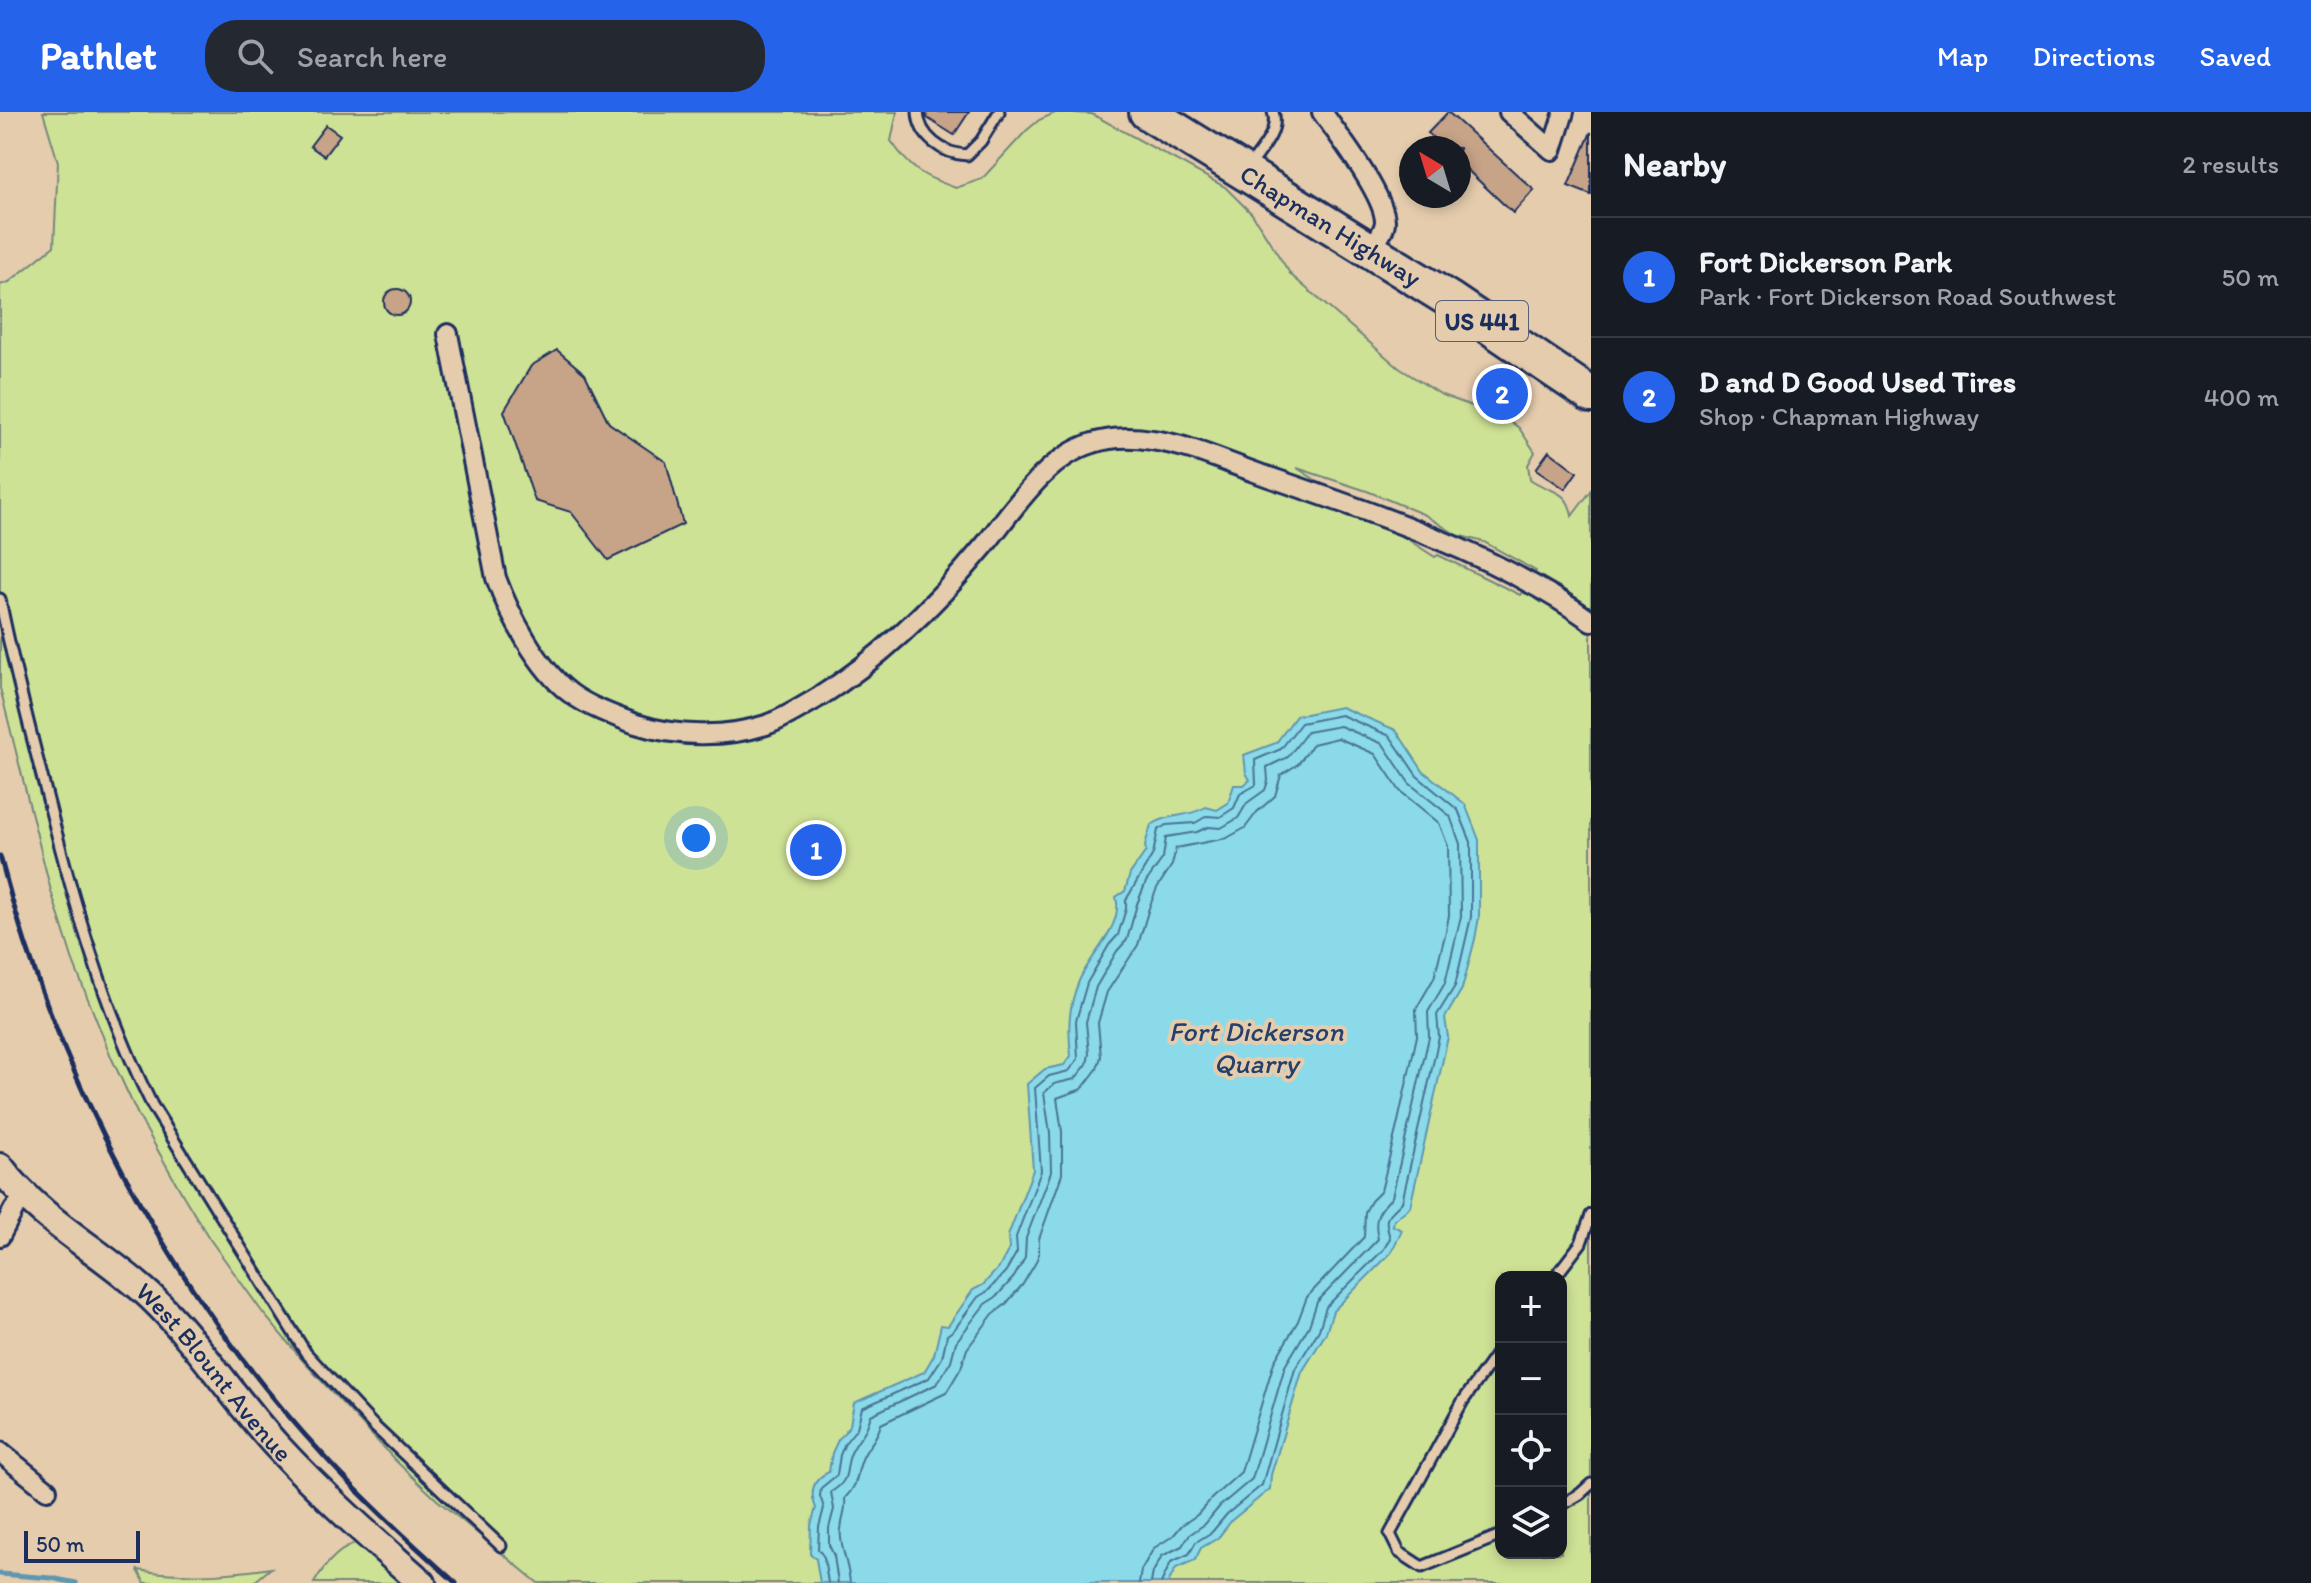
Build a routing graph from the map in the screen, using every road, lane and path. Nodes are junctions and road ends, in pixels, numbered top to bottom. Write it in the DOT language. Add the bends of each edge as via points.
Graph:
graph roads {
  1 [pos="918,112"];
  2 [pos="999,112"];
  3 [pos="1147,112"];
  4 [pos="1273,112"];
  5 [pos="1322,112"];
  6 [pos="1509,112"];
  7 [pos="1564,112"];
  8 [pos="1246,173"];
  9 [pos="1371,249"];
  10 [pos="448,334"];
  11 [pos="1591,395"];
  12 [pos="0,599"];
  13 [pos="1591,621"];
  14 [pos="0,1167"];
  15 [pos="26,1197"];
  16 [pos="1591,1215"];
  17 [pos="0,1236"];
  18 [pos="1560,1271"];
  19 [pos="1495,1356"];
  20 [pos="0,1452"];
  21 [pos="1591,1484"];
  22 [pos="47,1490"];
  23 [pos="1567,1501"];
  24 [pos="1495,1537"];
  25 [pos="501,1546"];
  26 [pos="422,1583"];
  1 -- 2 [label="lane" via="925,136 967,155"];
  3 -- 8 [label="highway, Chapman Highway / US 441"];
  4 -- 8 [label="lane" via="1273,130"];
  5 -- 9 [label="street" via="1365,176 1383,214 1383,230"];
  6 -- 7 [label="street" via="1552,150"];
  8 -- 9 [label="highway, Chapman Highway / US 441"];
  9 -- 11 [label="highway, Chapman Highway / US 441"];
  10 -- 13 [label="street" via="506,606 541,662 569,693 656,731 731,732 800,709 872,659 932,605 1064,458 1092,443 1121,438 1185,448 1322,495 1498,567"];
  12 -- 25 [label="lane" via="65,866 117,1026 152,1105 306,1353 374,1426"];
  14 -- 15 [label="street, West Blount Avenue"];
  15 -- 17 [label="street"];
  15 -- 26 [label="street, West Blount Avenue" via="149,1295 276,1445"];
  16 -- 18 [label="lane" via="1581,1243"];
  19 -- 24 [label="lane" via="1463,1401 1390,1534 1399,1552 1422,1567"];
  20 -- 22 [label="street"];
  21 -- 23 [label="lane"];
}
